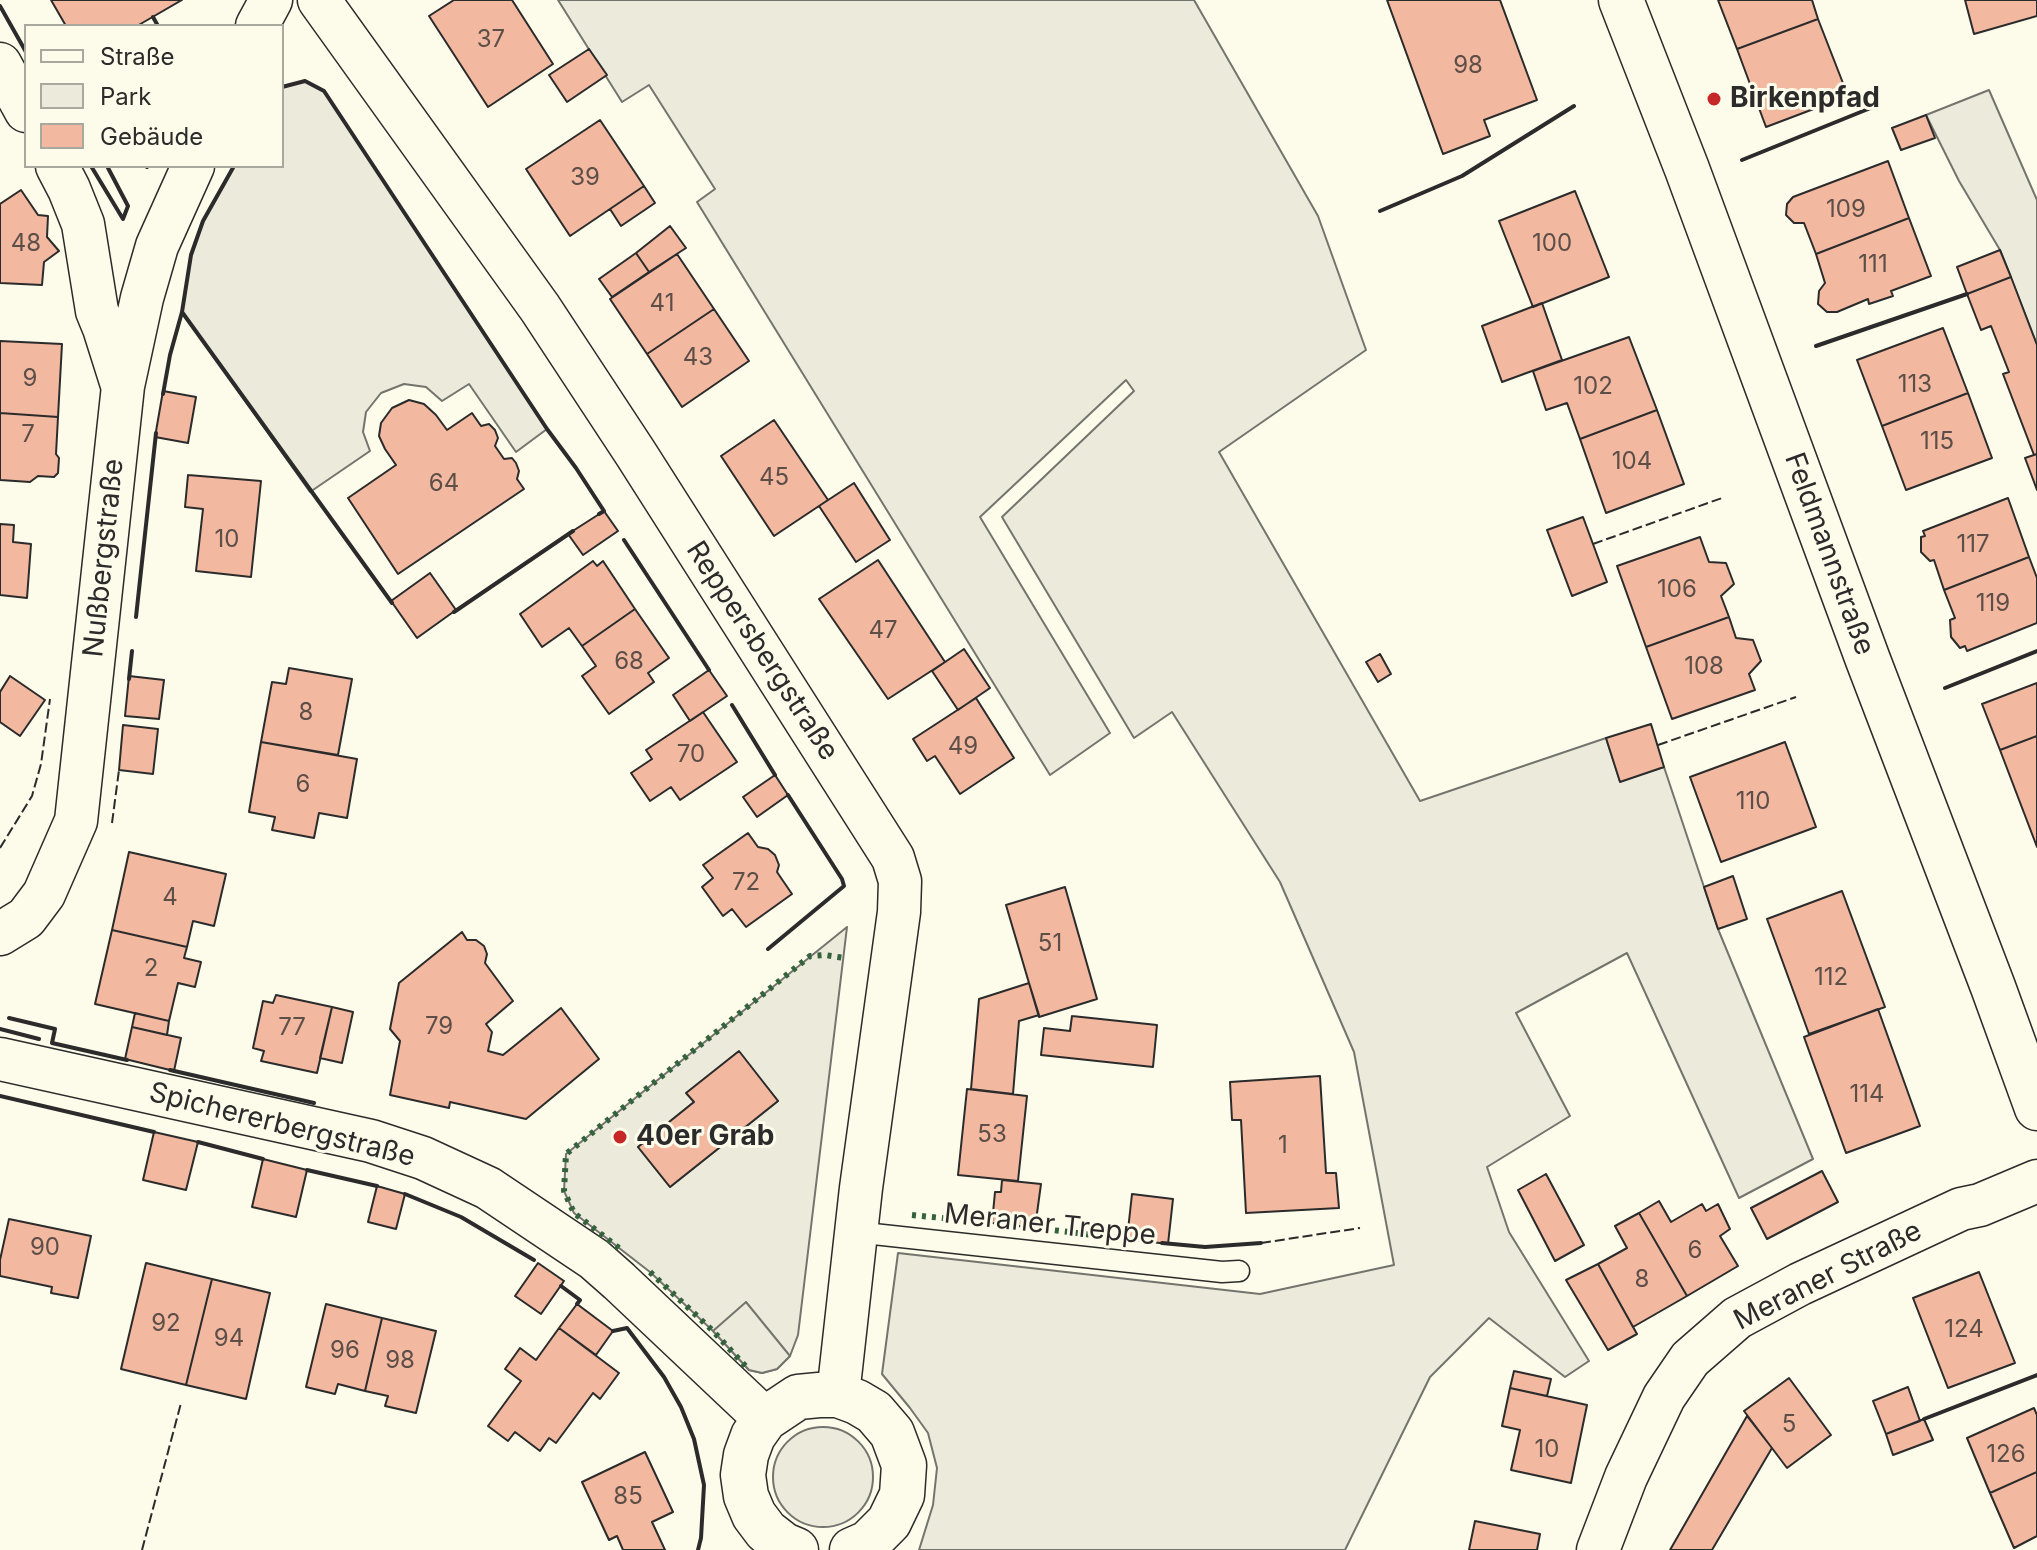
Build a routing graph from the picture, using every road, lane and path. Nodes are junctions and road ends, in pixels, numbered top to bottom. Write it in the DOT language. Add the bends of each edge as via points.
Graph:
graph roads {
  1 [pos="271,0"];
  2 [pos="319,0"];
  3 [pos="1621,0"];
  4 [pos="258,24"];
  5 [pos="0,64"];
  6 [pos="24,107"];
  7 [pos="58,168"];
  8 [pos="192,168"];
  9 [pos="123,386"];
  10 [pos="0,934"];
  11 [pos="0,1059"];
  12 [pos="2037,1108"];
  13 [pos="2037,1181"];
  14 [pos="855,1232"];
  15 [pos="1239,1271"];
  16 [pos="838,1395"];
  17 [pos="765,1419"];
  18 [pos="773,1544"];
  19 [pos="862,1548"];
  20 [pos="1598,1550"];
  1 -- 4 [label="street"];
  2 -- 14 [label="street, Reppersbergstraße" via="540,308 893,858 900,881 899,912"];
  3 -- 12 [label="street, Feldmannstraße"];
  5 -- 6 [label="street"];
  7 -- 9 [label="street" via="83,224 97,311"];
  8 -- 9 [label="street, Nußbergstraße" via="157,246"];
  9 -- 10 [label="street, Nußbergstraße" via="76,821 44,894 26,918"];
  11 -- 17 [label="street, Spichererbergstraße" via="371,1141 488,1188 611,1274"];
  13 -- 20 [label="street, Meraner Straße" via="1961,1209 1737,1318 1690,1359 1664,1397"];
  14 -- 15 [label="lane, Meraner Treppe"];
  14 -- 16 [label="street, Reppersbergstraße"];
  16 -- 17 [label="street" via="798,1397"];
  16 -- 19 [label="street" via="874,1412 892,1433 904,1465 902,1495 889,1522"];
  17 -- 18 [label="street" via="753,1436 743,1475 754,1515"];
}
